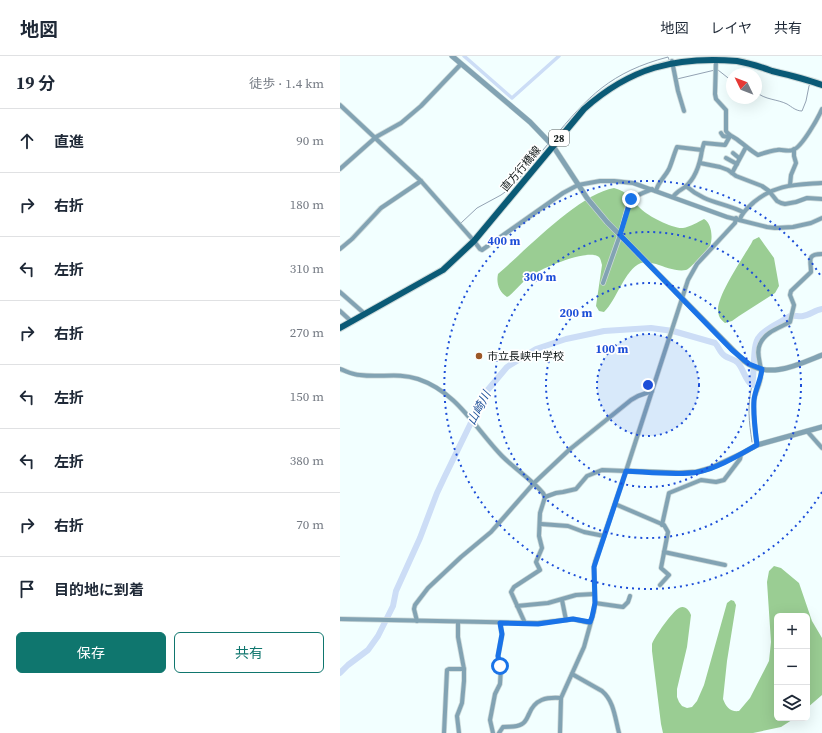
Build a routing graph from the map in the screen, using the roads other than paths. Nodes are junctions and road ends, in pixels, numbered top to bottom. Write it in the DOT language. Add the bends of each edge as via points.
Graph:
graph roads {
  1 [pos="452,56"];
  2 [pos="716,58"];
  3 [pos="672,61"];
  4 [pos="461,64"];
  5 [pos="822,85"];
  6 [pos="340,105"];
  7 [pos="822,109"];
  8 [pos="684,111"];
  9 [pos="721,133"];
  10 [pos="376,137"];
  11 [pos="730,137"];
  12 [pos="553,146"];
  13 [pos="746,147"];
  14 [pos="794,149"];
  15 [pos="702,150"];
  16 [pos="733,153"];
  17 [pos="726,158"];
  18 [pos="739,158"];
  19 [pos="700,162"];
  20 [pos="736,164"];
  21 [pos="340,169"];
  22 [pos="732,173"];
  23 [pos="421,181"];
  24 [pos="822,182"];
  25 [pos="578,185"];
  26 [pos="790,185"];
  27 [pos="686,186"];
  28 [pos="654,190"];
  29 [pos="769,192"];
  30 [pos="673,197"];
  31 [pos="822,199"];
  32 [pos="743,212"];
  33 [pos="822,218"];
  34 [pos="738,219"];
  35 [pos="620,235"];
  36 [pos="474,241"];
  37 [pos="340,249"];
  38 [pos="822,254"];
  39 [pos="603,283"];
  40 [pos="340,292"];
  41 [pos="682,298"];
  42 [pos="340,311"];
  43 [pos="365,314"];
  44 [pos="352,322"];
  45 [pos="340,328"];
  46 [pos="822,355"];
  47 [pos="340,369"];
  48 [pos="760,369"];
  49 [pos="652,392"];
  50 [pos="822,426"];
  51 [pos="807,431"];
  52 [pos="757,445"];
  53 [pos="822,448"];
  54 [pos="741,454"];
  55 [pos="626,471"];
  56 [pos="534,483"];
  57 [pos="545,497"];
  58 [pos="615,504"];
  59 [pos="541,524"];
  60 [pos="662,525"];
  61 [pos="604,536"];
  62 [pos="664,552"];
  63 [pos="725,565"];
  64 [pos="660,585"];
  65 [pos="594,594"];
  66 [pos="630,596"];
  67 [pos="562,600"];
  68 [pos="595,603"];
  69 [pos="517,606"];
  70 [pos="340,619"];
  71 [pos="566,620"];
  72 [pos="417,621"];
  73 [pos="458,622"];
  74 [pos="590,622"];
  75 [pos="500,623"];
  76 [pos="525,623"];
  77 [pos="464,669"];
  78 [pos="572,674"];
  79 [pos="561,698"];
  80 [pos="444,733"];
  81 [pos="459,733"];
  82 [pos="493,733"];
  83 [pos="499,733"];
  84 [pos="560,733"];
  85 [pos="619,733"];
  1 -- 4 [label="street"];
  2 -- 3 [label="main road, 直方行橋線 / 28"];
  2 -- 5 [label="main road, 直方行橋線 / 28" via="739,61"];
  2 -- 11 [label="street" via="715,97 726,110 725,129"];
  3 -- 8 [label="street"];
  3 -- 12 [label="main road, 直方行橋線 / 28" via="630,75 605,90 584,109"];
  4 -- 10 [label="street" via="421,106 401,123"];
  4 -- 12 [label="street" via="530,122"];
  6 -- 10 [label="street"];
  7 -- 14 [label="street" via="816,123"];
  9 -- 11 [label="street"];
  10 -- 21 [label="street"];
  10 -- 23 [label="street"];
  11 -- 13 [label="street"];
  11 -- 15 [label="street" via="724,145 704,143"];
  12 -- 25 [label="street"];
  12 -- 36 [label="main road, 直方行橋線 / 28"];
  13 -- 14 [label="street" via="758,155"];
  13 -- 18 [label="street"];
  14 -- 26 [label="street" via="796,163"];
  15 -- 19 [label="street"];
  15 -- 28 [label="street" via="677,147 669,168"];
  16 -- 18 [label="street"];
  17 -- 20 [label="street"];
  18 -- 20 [label="street"];
  19 -- 22 [label="street"];
  19 -- 27 [label="street" via="696,173"];
  20 -- 22 [label="street"];
  22 -- 29 [label="street" via="762,186"];
  23 -- 36 [label="street"];
  23 -- 37 [label="street" via="382,208"];
  24 -- 26 [label="street"];
  25 -- 28 [label="street" via="614,181 633,183"];
  25 -- 35 [label="street" via="595,209"];
  25 -- 36 [label="street" via="552,200 482,250"];
  26 -- 29 [label="street"];
  27 -- 30 [label="street"];
  27 -- 32 [label="street" via="704,199"];
  28 -- 30 [label="street"];
  28 -- 35 [label="street" via="631,199"];
  29 -- 31 [label="street" via="777,201 785,204 807,198"];
  29 -- 32 [label="street"];
  30 -- 34 [label="street"];
  32 -- 34 [label="street"];
  33 -- 34 [label="street" via="801,226 775,228 757,226"];
  34 -- 41 [label="street" via="693,268"];
  35 -- 39 [label="street"];
  35 -- 41 [label="street"];
  36 -- 43 [label="main road, 直方行橋線 / 28" via="443,270"];
  38 -- 48 [label="street" via="811,258 811,272 791,291 794,305 790,322 773,330 761,341 758,352"];
  40 -- 43 [label="street"];
  41 -- 48 [label="street" via="744,361"];
  41 -- 49 [label="street"];
  42 -- 44 [label="street"];
  43 -- 44 [label="main road, 直方行橋線 / 28"];
  44 -- 45 [label="main road, 直方行橋線 / 28"];
  46 -- 48 [label="street" via="781,370"];
  47 -- 56 [label="street" via="358,375 406,375 437,387 456,402 501,455"];
  48 -- 52 [label="street" via="761,376 754,401"];
  49 -- 55 [label="street"];
  49 -- 56 [label="street" via="631,400 569,450"];
  50 -- 51 [label="street"];
  51 -- 52 [label="street"];
  51 -- 53 [label="street"];
  52 -- 54 [label="street"];
  54 -- 55 [label="street" via="697,472"];
  54 -- 60 [label="street" via="724,480 701,480 670,493"];
  55 -- 57 [label="street" via="602,470 587,476 576,489"];
  55 -- 58 [label="street"];
  56 -- 57 [label="street"];
  56 -- 72 [label="street" via="494,529 448,568 416,602 414,609"];
  57 -- 59 [label="street" via="540,513"];
  58 -- 60 [label="street"];
  58 -- 61 [label="street"];
  59 -- 61 [label="street" via="568,526"];
  59 -- 69 [label="street" via="539,536 542,551 536,560 540,570 511,590"];
  60 -- 62 [label="street" via="668,532"];
  61 -- 65 [label="street" via="594,567"];
  62 -- 63 [label="street"];
  62 -- 64 [label="street" via="661,568 668,575"];
  65 -- 67 [label="street" via="576,595"];
  65 -- 68 [label="street"];
  66 -- 68 [label="street" via="623,607"];
  67 -- 69 [label="street"];
  67 -- 71 [label="street"];
  68 -- 74 [label="street"];
  69 -- 76 [label="street"];
  70 -- 72 [label="street"];
  71 -- 74 [label="street"];
  71 -- 76 [label="street"];
  72 -- 73 [label="street"];
  73 -- 75 [label="street"];
  73 -- 77 [label="street" via="458,638"];
  74 -- 78 [label="street" via="584,647"];
  75 -- 76 [label="street"];
  75 -- 82 [label="street" via="500,684 490,720"];
  77 -- 80 [label="street" via="447,670"];
  77 -- 81 [label="street" via="462,703 457,716"];
  78 -- 79 [label="street"];
  78 -- 85 [label="street" via="607,694"];
  79 -- 83 [label="street" via="538,701 524,722 517,726 503,727"];
  79 -- 84 [label="street"];
}
